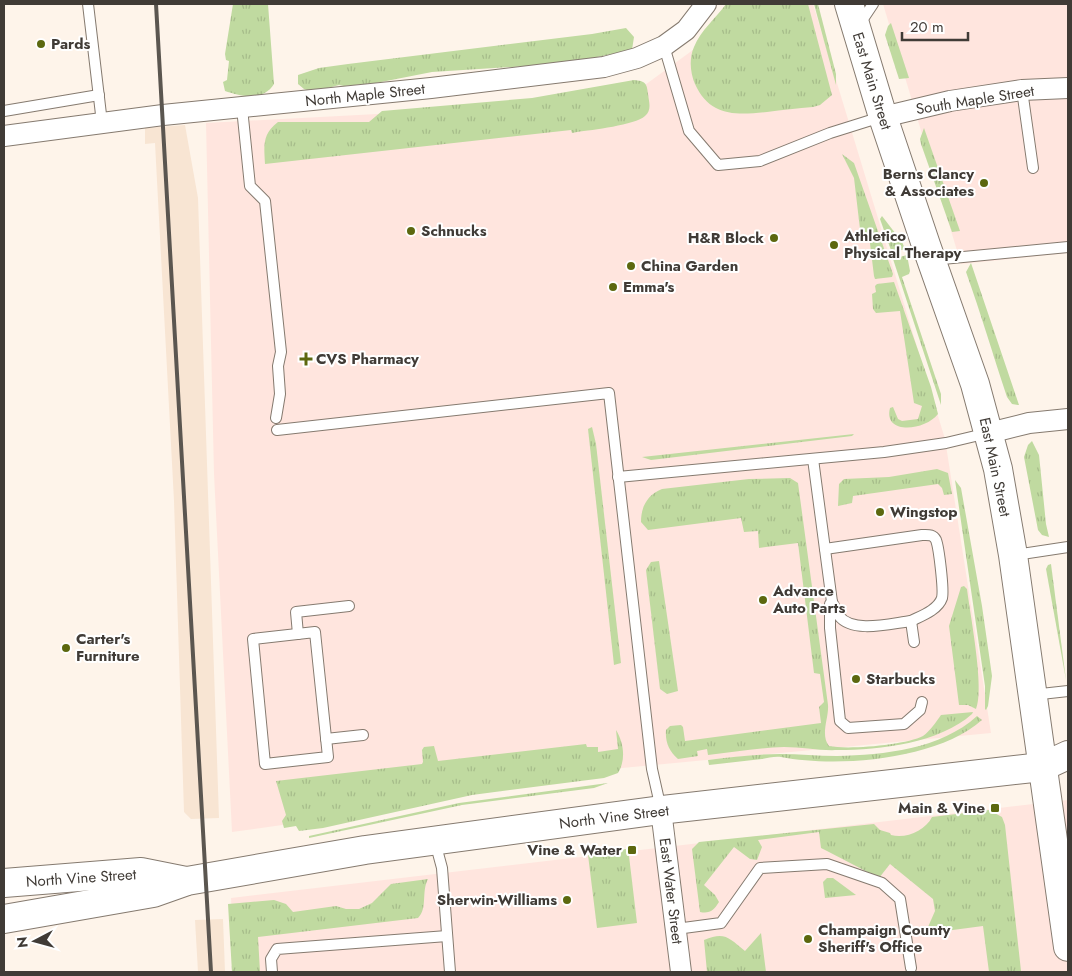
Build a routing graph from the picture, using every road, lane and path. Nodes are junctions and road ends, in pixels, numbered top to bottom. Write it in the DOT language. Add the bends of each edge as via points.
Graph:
graph roads {
  1 [pos="88,4"];
  2 [pos="706,4"];
  3 [pos="849,4"];
  4 [pos="873,4"];
  5 [pos="856,30"];
  6 [pos="664,46"];
  7 [pos="1068,88"];
  8 [pos="1022,90"];
  9 [pos="99,95"];
  10 [pos="242,108"];
  11 [pos="4,111"];
  12 [pos="883,117"];
  13 [pos="102,123"];
  14 [pos="4,136"];
  15 [pos="1033,168"];
  16 [pos="1068,247"];
  17 [pos="931,260"];
  18 [pos="276,418"];
  19 [pos="1068,419"];
  20 [pos="277,430"];
  21 [pos="989,433"];
  22 [pos="812,459"];
  23 [pos="618,478"];
  24 [pos="1068,547"];
  25 [pos="825,549"];
  26 [pos="1013,555"];
  27 [pos="832,602"];
  28 [pos="349,606"];
  29 [pos="911,621"];
  30 [pos="298,634"];
  31 [pos="914,642"];
  32 [pos="1068,691"];
  33 [pos="1031,695"];
  34 [pos="921,706"];
  35 [pos="363,736"];
  36 [pos="326,739"];
  37 [pos="1068,755"];
  38 [pos="1042,767"];
  39 [pos="1068,774"];
  40 [pos="661,810"];
  41 [pos="434,840"];
  42 [pos="187,881"];
  43 [pos="4,883"];
  44 [pos="4,919"];
  45 [pos="676,929"];
  46 [pos="447,936"];
  47 [pos="1068,947"];
  48 [pos="912,968"];
  49 [pos="272,972"];
  50 [pos="450,972"];
  51 [pos="682,972"];
  1 -- 9 [label="lane"];
  2 -- 6 [label="street, North Maple Street" via="686,30"];
  3 -- 5 [label="main road, East Main Street"];
  4 -- 5 [label="lane"];
  5 -- 12 [label="main road, East Main Street"];
  6 -- 10 [label="street, North Maple Street" via="604,67"];
  6 -- 12 [label="lane" via="689,130 718,165 760,161 830,133"];
  7 -- 8 [label="street, South Maple Street"];
  8 -- 12 [label="street, South Maple Street" via="950,101"];
  8 -- 15 [label="lane"];
  9 -- 11 [label="lane"];
  9 -- 13 [label="lane"];
  10 -- 13 [label="street, North Maple Street"];
  10 -- 18 [label="lane" via="250,186 264,201 281,352"];
  12 -- 17 [label="main road, East Main Street"];
  13 -- 14 [label="street, North Maple Street"];
  16 -- 17 [label="lane"];
  17 -- 21 [label="main road, East Main Street"];
  19 -- 21 [label="street" via="1028,423"];
  20 -- 23 [label="lane" via="609,393"];
  21 -- 22 [label="lane" via="946,443"];
  21 -- 26 [label="main road, East Main Street"];
  22 -- 23 [label="lane"];
  22 -- 25 [label="lane"];
  23 -- 40 [label="lane" via="652,769"];
  24 -- 26 [label="lane"];
  25 -- 27 [label="lane"];
  25 -- 29 [label="lane" via="922,534 936,539 942,600"];
  26 -- 33 [label="main road, East Main Street"];
  27 -- 29 [label="lane" via="839,616 854,625"];
  27 -- 34 [label="lane" via="830,628 840,720 848,728 904,724"];
  28 -- 30 [label="lane" via="296,612"];
  29 -- 31 [label="lane"];
  30 -- 36 [label="lane" via="315,632"];
  30 -- 36 [label="lane" via="253,639 265,764 328,758"];
  32 -- 33 [label="lane"];
  33 -- 38 [label="main road, East Main Street"];
  35 -- 36 [label="lane"];
  37 -- 38 [label="main road"];
  38 -- 39 [label="main road"];
  38 -- 40 [label="main road, North Vine Street"];
  38 -- 47 [label="main road, East Main Street"];
  40 -- 41 [label="main road, North Vine Street"];
  40 -- 45 [label="street, East Water Street"];
  41 -- 42 [label="main road, North Vine Street"];
  41 -- 46 [label="lane" via="442,868"];
  42 -- 43 [label="main road, North Vine Street" via="141,872"];
  42 -- 44 [label="main road, North Vine Street" via="153,893"];
  45 -- 48 [label="lane" via="721,923 760,868 827,864 882,883 900,899"];
  45 -- 51 [label="street, East Water Street"];
  46 -- 49 [label="lane" via="277,949 270,959"];
  46 -- 50 [label="lane"];
}
